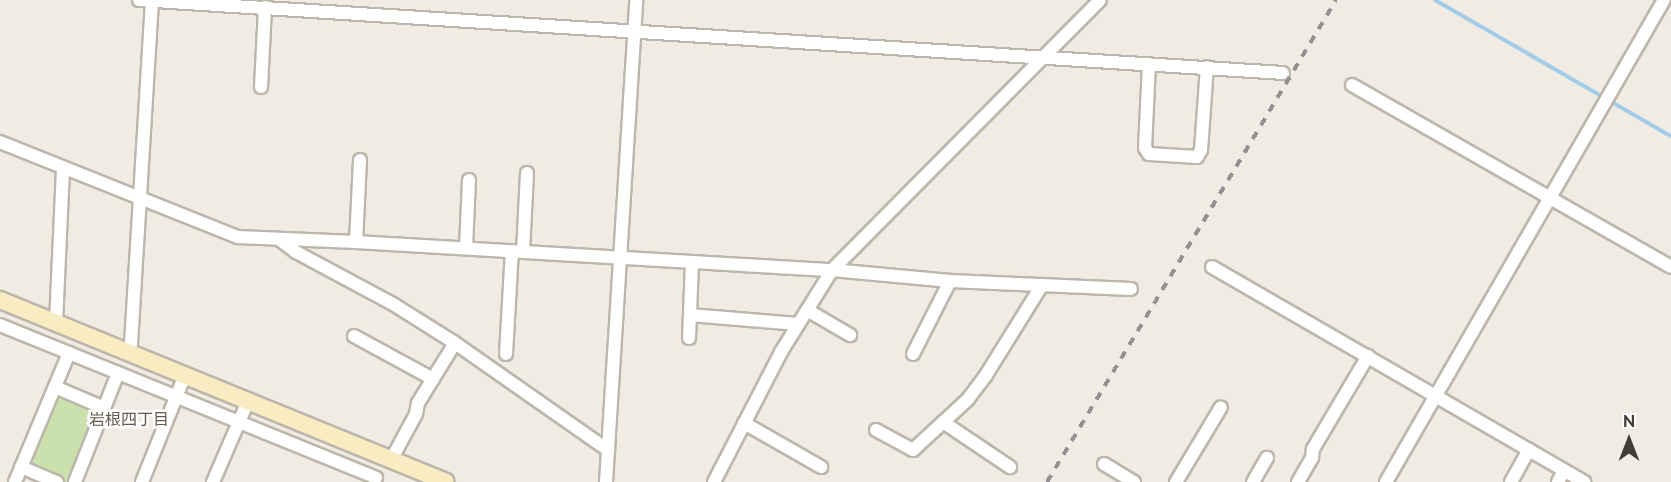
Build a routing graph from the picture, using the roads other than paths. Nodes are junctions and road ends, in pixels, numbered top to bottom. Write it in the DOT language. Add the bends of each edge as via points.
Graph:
graph roads {
  1 [pos="139,0"];
  2 [pos="152,0"];
  3 [pos="636,0"];
  4 [pos="1100,0"];
  5 [pos="1668,1"];
  6 [pos="265,7"];
  7 [pos="635,32"];
  8 [pos="1044,57"];
  9 [pos="1149,64"];
  10 [pos="1207,68"];
  11 [pos="1283,73"];
  12 [pos="1352,85"];
  13 [pos="261,87"];
  14 [pos="0,142"];
  15 [pos="360,160"];
  16 [pos="63,168"];
  17 [pos="527,173"];
  18 [pos="469,180"];
  19 [pos="1551,198"];
  20 [pos="140,200"];
  21 [pos="280,240"];
  22 [pos="356,242"];
  23 [pos="466,248"];
  24 [pos="518,251"];
  25 [pos="620,258"];
  26 [pos="692,262"];
  27 [pos="1212,267"];
  28 [pos="1671,267"];
  29 [pos="832,270"];
  30 [pos="950,281"];
  31 [pos="1042,285"];
  32 [pos="1131,289"];
  33 [pos="0,300"];
  34 [pos="807,310"];
  35 [pos="690,315"];
  36 [pos="56,323"];
  37 [pos="798,324"];
  38 [pos="0,325"];
  39 [pos="850,335"];
  40 [pos="354,336"];
  41 [pos="688,338"];
  42 [pos="455,343"];
  43 [pos="69,353"];
  44 [pos="128,353"];
  45 [pos="506,354"];
  46 [pos="913,354"];
  47 [pos="1368,356"];
  48 [pos="118,373"];
  49 [pos="185,375"];
  50 [pos="433,379"];
  51 [pos="55,387"];
  52 [pos="1436,396"];
  53 [pos="177,397"];
  54 [pos="248,401"];
  55 [pos="1221,407"];
  56 [pos="104,408"];
  57 [pos="239,422"];
  58 [pos="943,422"];
  59 [pos="744,423"];
  60 [pos="876,430"];
  61 [pos="608,450"];
  62 [pos="1529,450"];
  63 [pos="1267,458"];
  64 [pos="388,459"];
  65 [pos="1104,464"];
  66 [pos="21,467"];
  67 [pos="821,467"];
  68 [pos="1010,467"];
  69 [pos="1564,471"];
  70 [pos="214,479"];
  71 [pos="375,480"];
  72 [pos="15,482"];
  73 [pos="57,482"];
  74 [pos="75,482"];
  75 [pos="142,482"];
  76 [pos="228,482"];
  77 [pos="445,482"];
  78 [pos="606,482"];
  79 [pos="714,482"];
  80 [pos="1134,482"];
  81 [pos="1176,482"];
  82 [pos="1253,482"];
  83 [pos="1298,482"];
  84 [pos="1386,482"];
  85 [pos="1511,482"];
  86 [pos="1558,482"];
  87 [pos="1584,482"];
  1 -- 2 [label="street"];
  2 -- 6 [label="street"];
  2 -- 20 [label="street"];
  3 -- 7 [label="street"];
  4 -- 8 [label="street"];
  5 -- 19 [label="street"];
  6 -- 7 [label="street"];
  6 -- 13 [label="street"];
  7 -- 8 [label="street"];
  7 -- 25 [label="street"];
  8 -- 9 [label="street"];
  8 -- 29 [label="street"];
  9 -- 10 [label="street"];
  9 -- 10 [label="street" via="1144,148 1149,154 1197,158 1201,150"];
  10 -- 11 [label="street"];
  12 -- 19 [label="street"];
  14 -- 16 [label="street"];
  15 -- 22 [label="street"];
  16 -- 20 [label="street"];
  16 -- 36 [label="street"];
  17 -- 24 [label="street"];
  18 -- 23 [label="street"];
  19 -- 28 [label="street"];
  19 -- 52 [label="street"];
  20 -- 21 [label="street" via="238,237"];
  20 -- 44 [label="street" via="132,344"];
  21 -- 22 [label="street"];
  21 -- 42 [label="street"];
  22 -- 23 [label="street"];
  23 -- 24 [label="street"];
  24 -- 25 [label="street"];
  24 -- 45 [label="street"];
  25 -- 26 [label="street"];
  25 -- 61 [label="street"];
  26 -- 29 [label="street"];
  26 -- 35 [label="street"];
  27 -- 47 [label="street"];
  29 -- 30 [label="street"];
  29 -- 34 [label="street"];
  30 -- 31 [label="street"];
  30 -- 46 [label="street"];
  31 -- 32 [label="street"];
  31 -- 58 [label="street" via="986,375"];
  33 -- 36 [label="street"];
  34 -- 37 [label="street"];
  34 -- 39 [label="street"];
  35 -- 37 [label="street"];
  35 -- 41 [label="street"];
  36 -- 44 [label="street"];
  37 -- 59 [label="street"];
  38 -- 43 [label="street"];
  40 -- 50 [label="street"];
  42 -- 50 [label="street"];
  42 -- 61 [label="street"];
  43 -- 48 [label="street"];
  43 -- 51 [label="street"];
  44 -- 49 [label="street"];
  47 -- 52 [label="street"];
  47 -- 83 [label="street" via="1313,448 1312,458"];
  48 -- 53 [label="street"];
  48 -- 56 [label="street"];
  49 -- 53 [label="street"];
  49 -- 54 [label="street"];
  50 -- 64 [label="street"];
  51 -- 56 [label="street"];
  51 -- 66 [label="street"];
  52 -- 62 [label="street"];
  52 -- 84 [label="street"];
  53 -- 57 [label="street"];
  53 -- 75 [label="street"];
  54 -- 57 [label="street"];
  54 -- 64 [label="street"];
  55 -- 81 [label="street"];
  56 -- 74 [label="street"];
  57 -- 70 [label="street"];
  57 -- 71 [label="street"];
  58 -- 60 [label="street" via="913,450"];
  58 -- 68 [label="street"];
  59 -- 67 [label="street"];
  59 -- 79 [label="street"];
  61 -- 78 [label="street"];
  62 -- 69 [label="street"];
  62 -- 85 [label="street"];
  63 -- 82 [label="street"];
  64 -- 71 [label="street"];
  64 -- 77 [label="street"];
  65 -- 80 [label="street"];
  66 -- 72 [label="street"];
  66 -- 73 [label="street"];
  69 -- 86 [label="street"];
  69 -- 87 [label="street"];
  70 -- 76 [label="street"];
}
